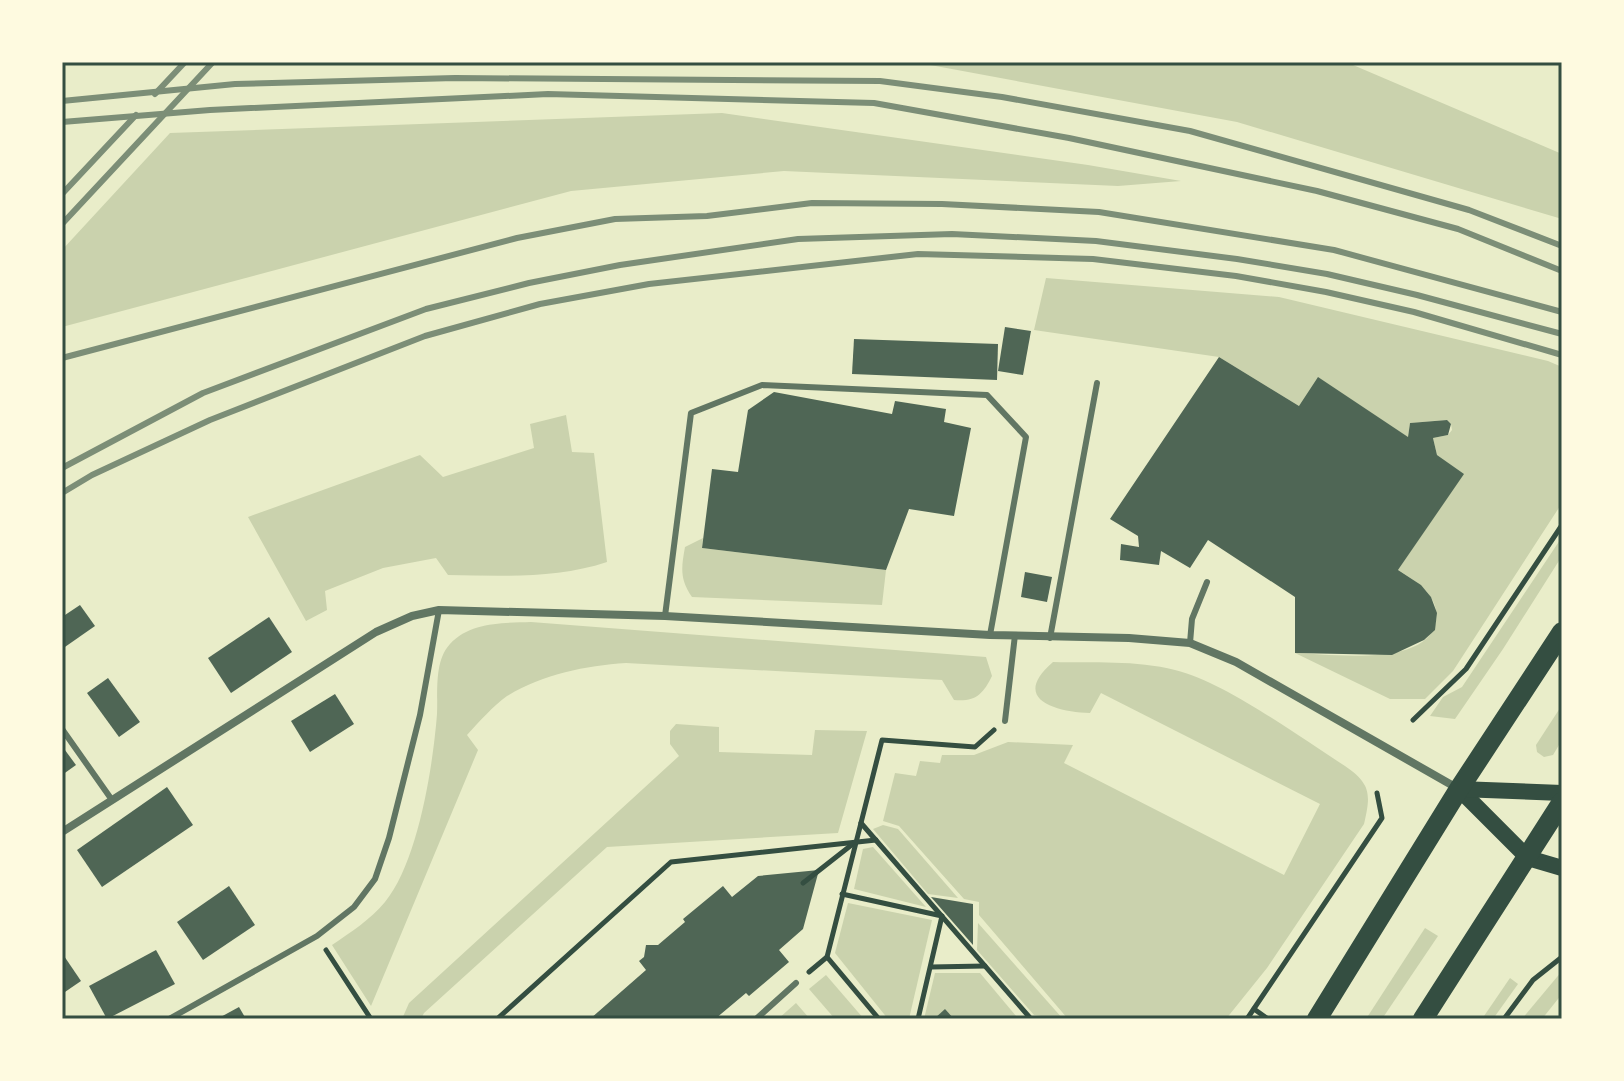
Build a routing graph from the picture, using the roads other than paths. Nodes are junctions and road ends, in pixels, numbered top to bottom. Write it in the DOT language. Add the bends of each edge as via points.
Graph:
graph roads {
  1 [pos="1097,383"];
  2 [pos="1207,582"];
  3 [pos="439,610"];
  4 [pos="665,616"];
  5 [pos="1562,632"];
  6 [pos="990,635"];
  7 [pos="1015,635"];
  8 [pos="1050,638"];
  9 [pos="1190,643"];
  10 [pos="1005,721"];
  11 [pos="62,729"];
  12 [pos="1459,789"];
  13 [pos="1562,793"];
  14 [pos="112,800"];
  15 [pos="1562,802"];
  16 [pos="62,832"];
  17 [pos="1528,858"];
  18 [pos="1562,868"];
  19 [pos="796,983"];
  20 [pos="169,1019"];
  21 [pos="756,1019"];
  22 [pos="1317,1019"];
  23 [pos="1423,1019"];
  1 -- 8 [label="lane"];
  2 -- 9 [label="lane" via="1192,619"];
  3 -- 4 [label="street"];
  3 -- 14 [label="street" via="376,632"];
  3 -- 20 [label="lane" via="420,715 375,879 354,907 317,936"];
  4 -- 6 [label="street"];
  4 -- 6 [label="lane" via="691,413 762,385 987,395 1026,437"];
  5 -- 12 [label="main road"];
  6 -- 7 [label="street"];
  7 -- 8 [label="street"];
  7 -- 10 [label="lane"];
  8 -- 9 [label="street"];
  9 -- 12 [label="street" via="1236,662"];
  11 -- 14 [label="lane"];
  12 -- 13 [label="main road"];
  12 -- 17 [label="main road"];
  12 -- 22 [label="main road"];
  14 -- 16 [label="street"];
  15 -- 17 [label="main road"];
  17 -- 18 [label="main road"];
  17 -- 23 [label="main road"];
  19 -- 21 [label="lane"];
}
